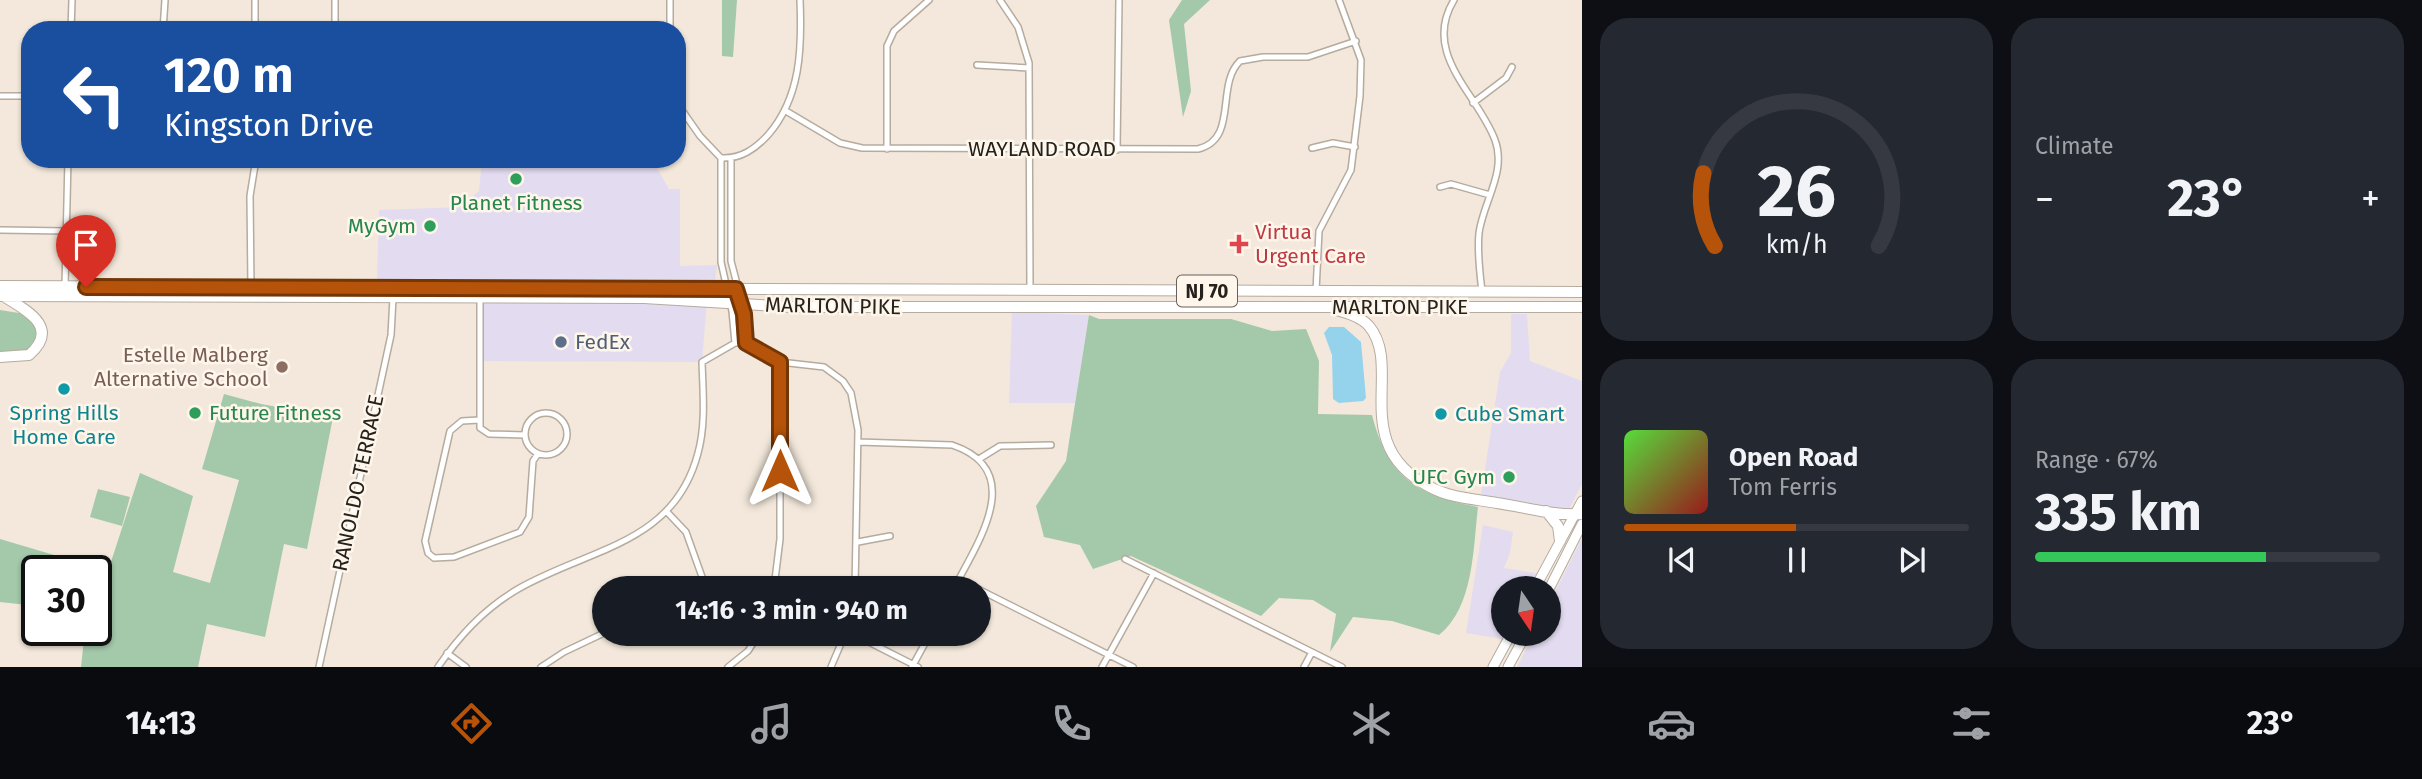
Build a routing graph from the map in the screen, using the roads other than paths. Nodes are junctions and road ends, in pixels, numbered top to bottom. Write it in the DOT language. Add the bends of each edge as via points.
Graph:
graph roads {
  1 [pos="72,0"];
  2 [pos="165,0"];
  3 [pos="255,0"];
  4 [pos="335,0"];
  5 [pos="670,0"];
  6 [pos="800,0"];
  7 [pos="929,0"];
  8 [pos="1000,0"];
  9 [pos="1119,0"];
  10 [pos="1339,0"];
  11 [pos="1454,0"];
  12 [pos="71,21"];
  13 [pos="164,21"];
  14 [pos="255,21"];
  15 [pos="335,21"];
  16 [pos="670,21"];
  17 [pos="1356,41"];
  18 [pos="977,65"];
  19 [pos="1513,67"];
  20 [pos="1029,68"];
  21 [pos="0,96"];
  22 [pos="21,96"];
  23 [pos="1473,103"];
  24 [pos="786,111"];
  25 [pos="686,116"];
  26 [pos="1355,147"];
  27 [pos="1312,148"];
  28 [pos="887,149"];
  29 [pos="1030,149"];
  30 [pos="1117,150"];
  31 [pos="726,158"];
  32 [pos="68,168"];
  33 [pos="255,168"];
  34 [pos="1440,187"];
  35 [pos="1490,195"];
  36 [pos="0,230"];
  37 [pos="66,231"];
  38 [pos="65,287"];
  39 [pos="251,287"];
  40 [pos="375,288"];
  41 [pos="1030,290"];
  42 [pos="1316,291"];
  43 [pos="1482,292"];
  44 [pos="1582,292"];
  45 [pos="1,293"];
  46 [pos="739,296"];
  47 [pos="727,297"];
  48 [pos="262,298"];
  49 [pos="393,298"];
  50 [pos="480,299"];
  51 [pos="1326,306"];
  52 [pos="1582,307"];
  53 [pos="740,343"];
  54 [pos="0,357"];
  55 [pos="780,362"];
  56 [pos="479,420"];
  57 [pos="525,435"];
  58 [pos="858,442"];
  59 [pos="1051,445"];
  60 [pos="538,454"];
  61 [pos="979,459"];
  62 [pos="1582,500"];
  63 [pos="1545,511"];
  64 [pos="667,512"];
  65 [pos="1578,514"];
  66 [pos="1582,524"];
  67 [pos="890,536"];
  68 [pos="1560,541"];
  69 [pos="858,542"];
  70 [pos="1125,559"];
  71 [pos="1154,573"];
  72 [pos="702,576"];
  73 [pos="775,576"];
  74 [pos="856,576"];
  75 [pos="960,576"];
  76 [pos="1541,576"];
  77 [pos="1556,576"];
  78 [pos="991,596"];
  79 [pos="592,639"];
  80 [pos="751,646"];
  81 [pos="840,646"];
  82 [pos="876,646"];
  83 [pos="924,646"];
  84 [pos="1504,646"];
  85 [pos="1519,646"];
  86 [pos="1312,652"];
  87 [pos="447,653"];
  88 [pos="1109,655"];
  89 [pos="914,666"];
  90 [pos="319,667"];
  91 [pos="438,667"];
  92 [pos="466,667"];
  93 [pos="541,667"];
  94 [pos="728,667"];
  95 [pos="831,667"];
  96 [pos="1102,667"];
  97 [pos="1132,667"];
  98 [pos="1304,667"];
  99 [pos="1342,667"];
  100 [pos="1493,667"];
  101 [pos="1508,667"];
  1 -- 12 [label="street"];
  2 -- 13 [label="street"];
  3 -- 14 [label="street"];
  4 -- 15 [label="street"];
  5 -- 16 [label="street"];
  6 -- 24 [label="street" via="802,35 795,89"];
  7 -- 28 [label="street" via="894,31 887,46"];
  8 -- 20 [label="street" via="1024,39"];
  9 -- 30 [label="street"];
  10 -- 17 [label="street"];
  11 -- 23 [label="street" via="1446,22 1446,49 1452,69"];
  17 -- 26 [label="street" via="1361,69"];
  17 -- 30 [label="street, WAYLAND ROAD" via="1308,57 1240,61 1232,72 1222,126 1214,143 1198,149"];
  18 -- 20 [label="street"];
  19 -- 23 [label="street"];
  20 -- 29 [label="street"];
  21 -- 22 [label="street"];
  23 -- 35 [label="street" via="1498,152"];
  24 -- 28 [label="street, WAYLAND ROAD" via="842,144"];
  24 -- 31 [label="street" via="757,145 743,155"];
  25 -- 31 [label="street" via="700,136"];
  26 -- 27 [label="street" via="1334,143"];
  26 -- 42 [label="street" via="1351,170 1319,231"];
  28 -- 29 [label="street, WAYLAND ROAD"];
  29 -- 30 [label="street, WAYLAND ROAD"];
  29 -- 41 [label="street"];
  31 -- 46 [label="street" via="731,261"];
  31 -- 47 [label="street" via="721,262"];
  32 -- 37 [label="street"];
  33 -- 39 [label="street" via="250,196"];
  34 -- 35 [label="street" via="1451,184"];
  35 -- 43 [label="street" via="1479,232"];
  36 -- 37 [label="street"];
  37 -- 38 [label="street"];
  38 -- 39 [label="highway, MARLTON PIKE / NJ 70"];
  38 -- 45 [label="highway, MARLTON PIKE / NJ 70"];
  39 -- 40 [label="highway, MARLTON PIKE / NJ 70"];
  40 -- 47 [label="highway, MARLTON PIKE / NJ 70"];
  40 -- 48 [label="highway" via="366,294"];
  41 -- 42 [label="highway, MARLTON PIKE / NJ 70"];
  41 -- 46 [label="highway, MARLTON PIKE / NJ 70"];
  42 -- 43 [label="highway, MARLTON PIKE / NJ 70"];
  43 -- 44 [label="highway, MARLTON PIKE / NJ 70"];
  45 -- 48 [label="highway, MARLTON PIKE / NJ 70"];
  45 -- 54 [label="highway" via="30,313 41,330 41,341 29,355"];
  46 -- 47 [label="highway, MARLTON PIKE / NJ 70"];
  46 -- 47 [label="highway, MARLTON PIKE / NJ 70"];
  46 -- 51 [label="highway, MARLTON PIKE / NJ 70"];
  46 -- 53 [label="street"];
  47 -- 50 [label="highway, MARLTON PIKE / NJ 70"];
  47 -- 53 [label="street"];
  48 -- 49 [label="highway, MARLTON PIKE / NJ 70"];
  49 -- 50 [label="highway, MARLTON PIKE / NJ 70"];
  49 -- 90 [label="street, RANOLDO TERRACE" via="391,335"];
  50 -- 56 [label="street"];
  51 -- 52 [label="highway, MARLTON PIKE / NJ 70"];
  51 -- 63 [label="highway" via="1361,319 1374,334 1381,355 1382,426 1393,453 1412,475 1446,494"];
  53 -- 55 [label="street"];
  53 -- 64 [label="street" via="702,362 699,451 689,479"];
  55 -- 58 [label="street" via="824,367 844,381 855,405"];
  55 -- 73 [label="street" via="780,539"];
  56 -- 57 [label="street" via="480,429 487,434"];
  56 -- 60 [label="street" via="462,421 450,431 425,541 434,558 454,557 520,532 530,517 533,461"];
  57 -- 60 [label="street"];
  57 -- 60 [label="street" via="531,421 542,414 564,423 567,436 563,446 552,454"];
  58 -- 61 [label="street" via="952,445"];
  58 -- 69 [label="street"];
  59 -- 61 [label="street" via="1000,446"];
  61 -- 75 [label="street" via="993,486 991,509"];
  62 -- 65 [label="main road"];
  63 -- 65 [label="highway"];
  63 -- 68 [label="highway" via="1558,526"];
  64 -- 72 [label="street" via="685,532"];
  64 -- 87 [label="street" via="639,535 515,591 468,628"];
  65 -- 68 [label="main road"];
  66 -- 77 [label="main road"];
  67 -- 69 [label="street"];
  68 -- 76 [label="main road"];
  69 -- 74 [label="street"];
  70 -- 71 [label="street"];
  71 -- 86 [label="street"];
  71 -- 88 [label="street"];
  78 -- 88 [label="street"];
  79 -- 93 [label="street"];
  80 -- 94 [label="street"];
  81 -- 95 [label="street"];
  82 -- 89 [label="street"];
  83 -- 89 [label="street"];
  84 -- 100 [label="main road"];
  85 -- 101 [label="main road"];
  86 -- 98 [label="street"];
  86 -- 99 [label="street"];
  87 -- 91 [label="street"];
  87 -- 92 [label="street"];
  88 -- 96 [label="street"];
  88 -- 97 [label="street"];
}
